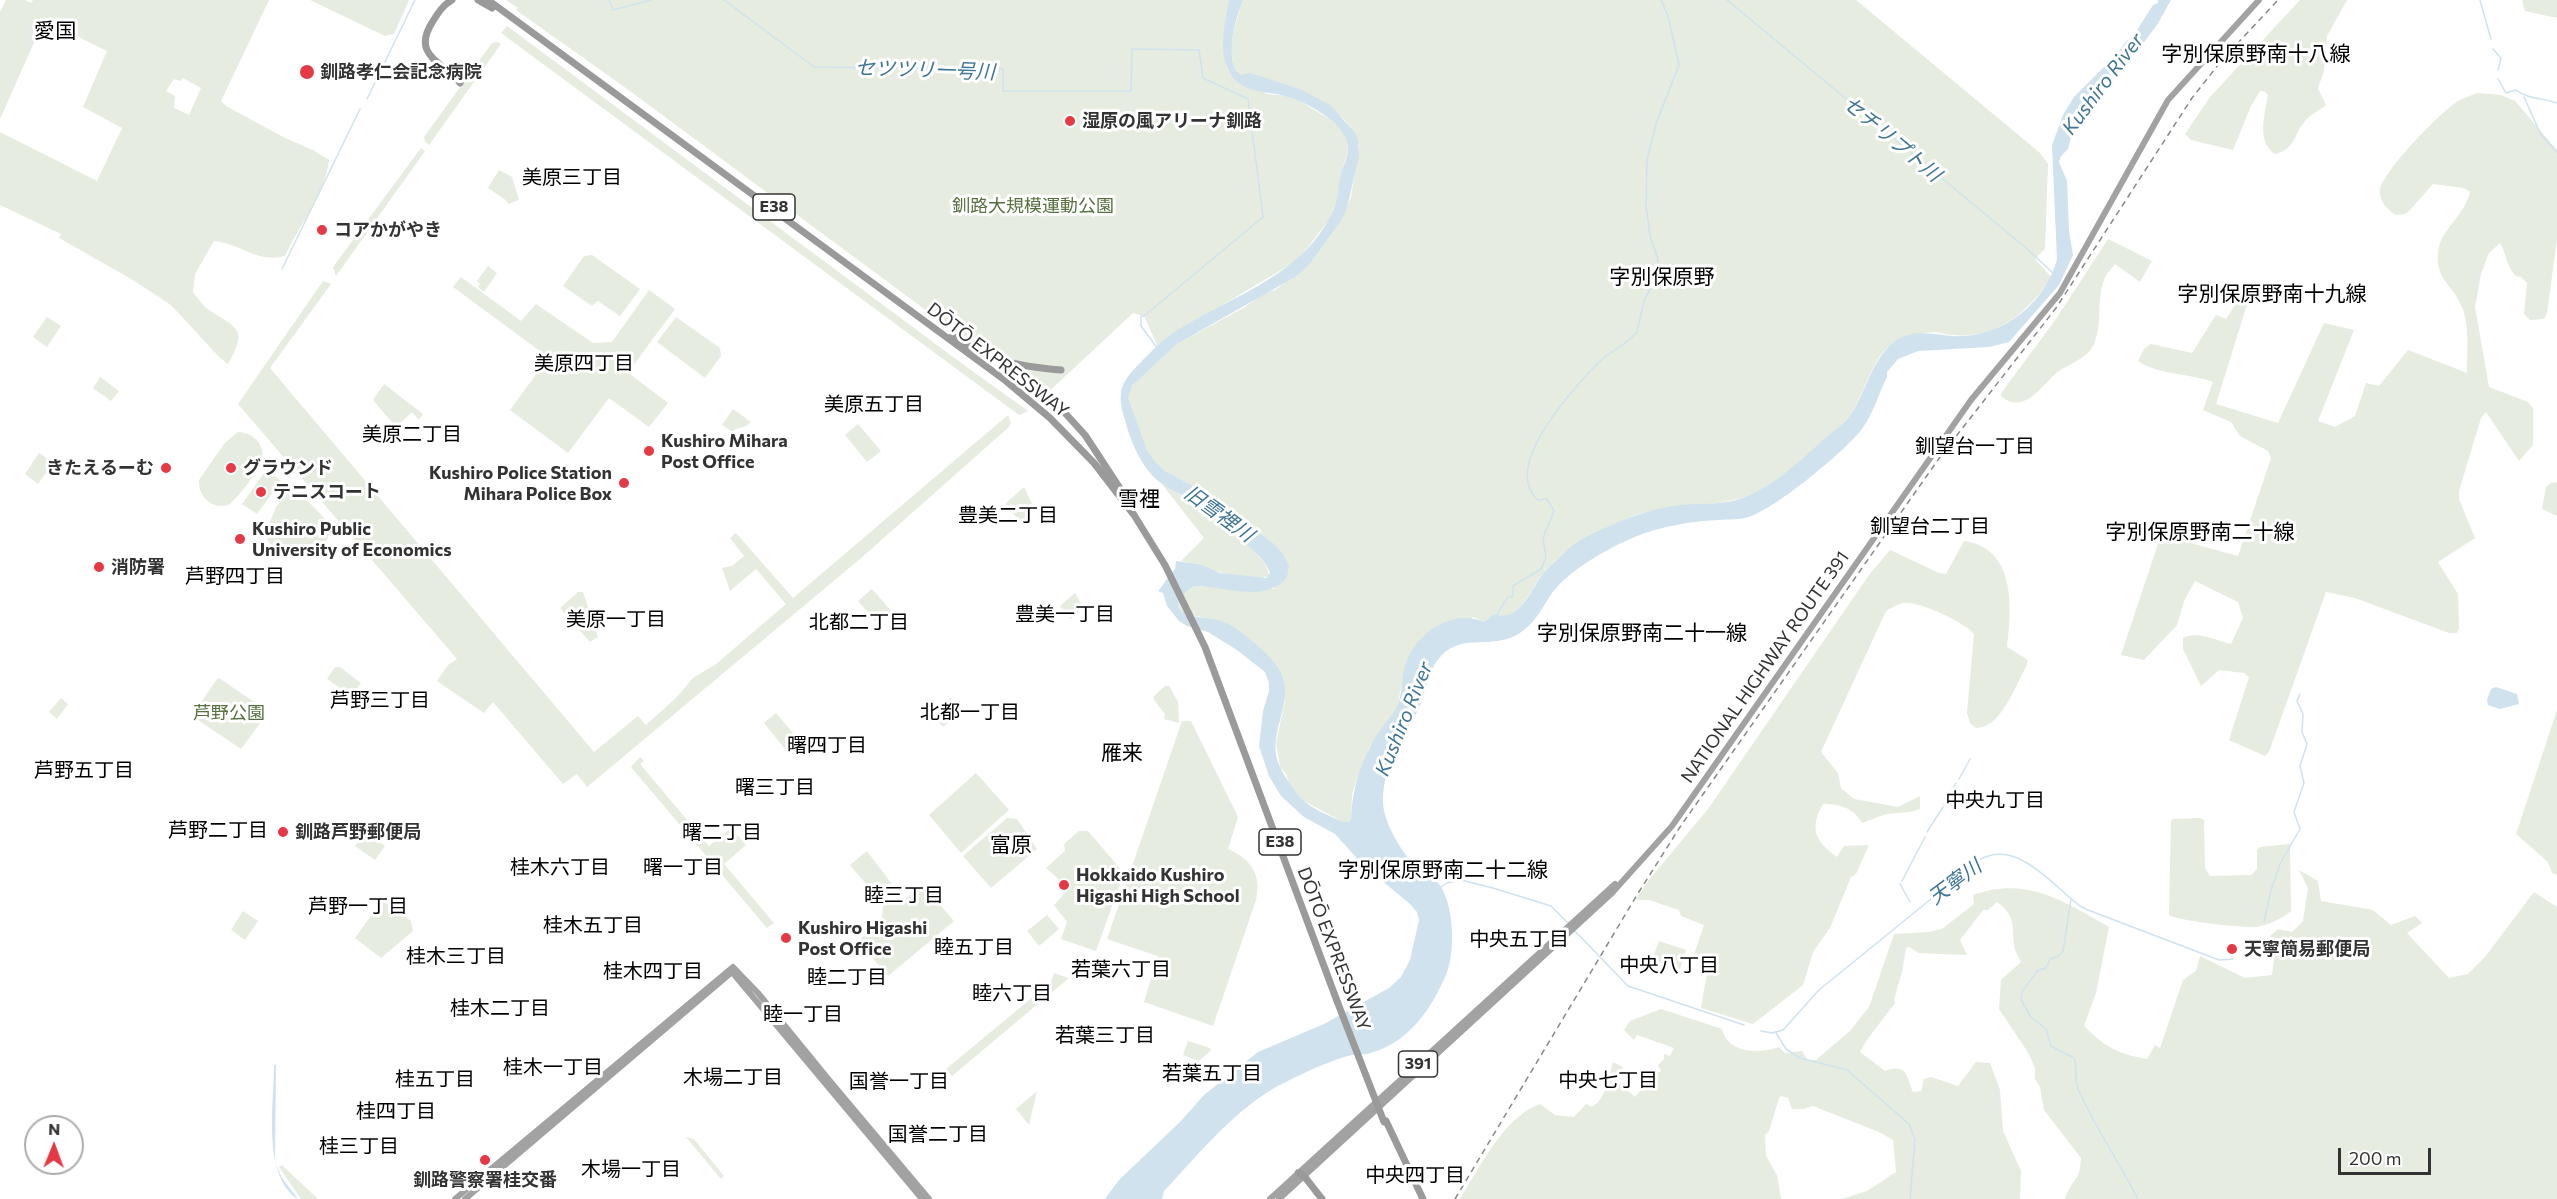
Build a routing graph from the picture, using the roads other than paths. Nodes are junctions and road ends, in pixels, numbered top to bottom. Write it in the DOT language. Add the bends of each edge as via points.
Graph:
graph roads {
  1 [pos="442,0"];
  2 [pos="452,0"];
  3 [pos="478,0"];
  4 [pos="488,0"];
  5 [pos="493,0"];
  6 [pos="2259,0"];
  7 [pos="507,14"];
  8 [pos="942,330"];
  9 [pos="1061,370"];
  10 [pos="1055,402"];
  11 [pos="1034,403"];
  12 [pos="1051,417"];
  13 [pos="1137,513"];
  14 [pos="1166,564"];
  15 [pos="656,1034"];
  16 [pos="1301,1176"];
  17 [pos="455,1199"];
  18 [pos="465,1199"];
  19 [pos="922,1199"];
  20 [pos="929,1199"];
  21 [pos="1270,1199"];
  22 [pos="1279,1199"];
  23 [pos="1321,1199"];
  24 [pos="1422,1199"];
  1 -- 2 [label="highway" via="426,25 422,45 430,61 460,83 432,59 425,45 429,27 441,8"];
  3 -- 7 [label="highway"];
  4 -- 7 [label="highway, DŌTŌ EXPRESSWAY / E38"];
  5 -- 7 [label="highway, DŌTŌ EXPRESSWAY / E38"];
  6 -- 16 [label="highway, NATIONAL HIGHWAY ROUTE 391 / 391" via="2168,100 2052,304 1971,400 1672,826 1630,873"];
  7 -- 8 [label="highway, DŌTŌ EXPRESSWAY / E38"];
  7 -- 11 [label="highway, DŌTŌ EXPRESSWAY / E38"];
  8 -- 9 [label="highway" via="992,358 1017,366"];
  8 -- 11 [label="highway, DŌTŌ EXPRESSWAY / E38"];
  10 -- 13 [label="highway" via="1085,435"];
  11 -- 12 [label="highway, DŌTŌ EXPRESSWAY / E38"];
  12 -- 13 [label="highway, DŌTŌ EXPRESSWAY / E38" via="1102,469"];
  12 -- 14 [label="highway, DŌTŌ EXPRESSWAY / E38" via="1121,497"];
  13 -- 14 [label="highway, DŌTŌ EXPRESSWAY / E38"];
  14 -- 24 [label="highway, DŌTŌ EXPRESSWAY / E38, bridge" via="1220,685 1385,1122"];
  15 -- 17 [label="highway"];
  15 -- 18 [label="highway"];
  15 -- 19 [label="highway" via="732,972"];
  15 -- 20 [label="highway" via="727,971 736,968"];
  16 -- 21 [label="highway, 391"];
  16 -- 22 [label="highway, 391"];
  16 -- 23 [label="highway"];
}
